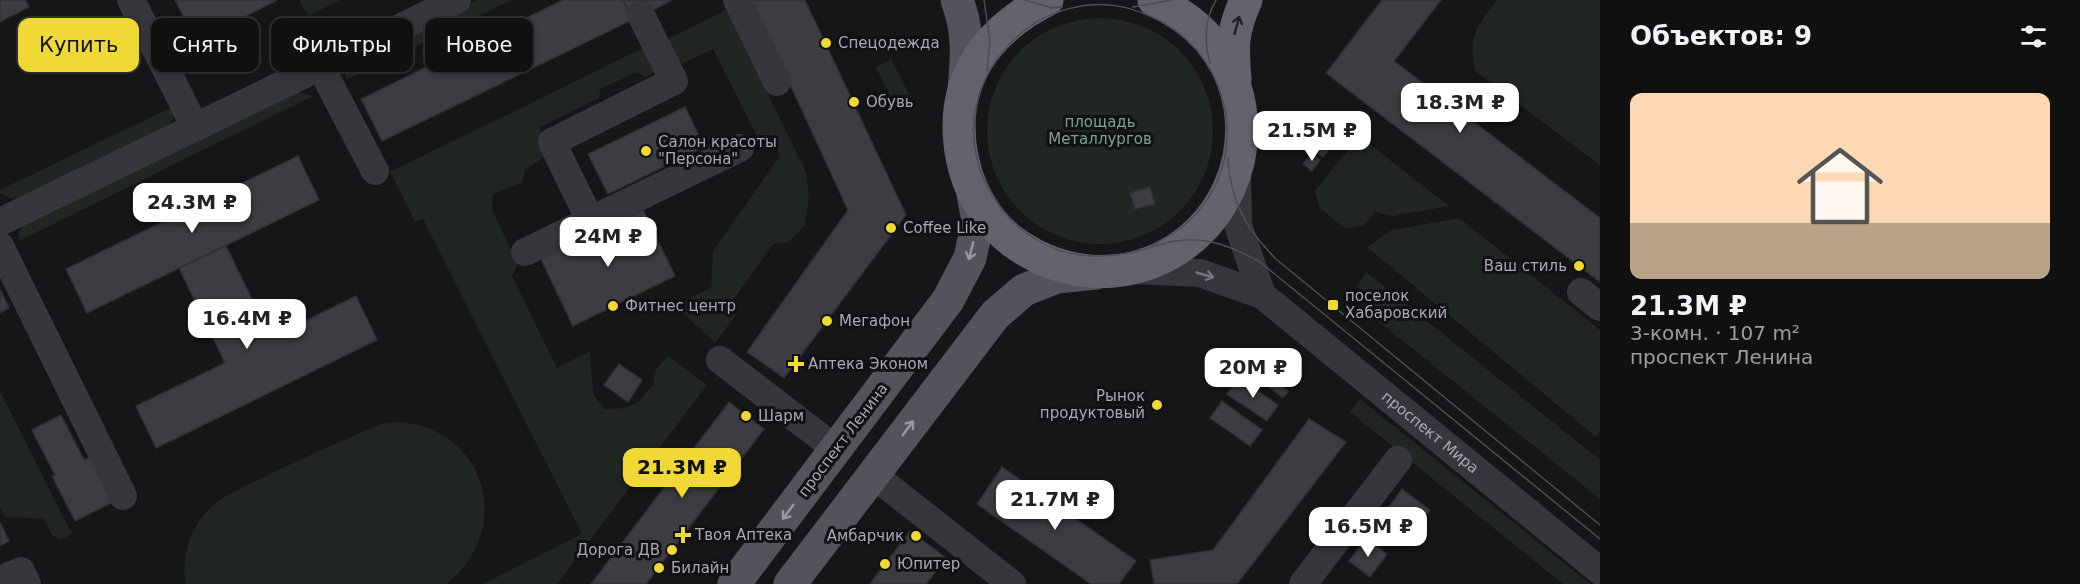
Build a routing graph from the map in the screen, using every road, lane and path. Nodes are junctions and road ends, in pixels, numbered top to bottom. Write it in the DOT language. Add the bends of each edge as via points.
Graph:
graph roads {
  1 [pos="130,0"];
  2 [pos="457,0"];
  3 [pos="737,0"];
  4 [pos="957,0"];
  5 [pos="1047,0"];
  6 [pos="1154,0"];
  7 [pos="1246,0"];
  8 [pos="641,15"];
  9 [pos="413,21"];
  10 [pos="309,72"];
  11 [pos="324,72"];
  12 [pos="777,81"];
  13 [pos="964,92"];
  14 [pos="1237,92"];
  15 [pos="195,127"];
  16 [pos="740,148"];
  17 [pos="1237,170"];
  18 [pos="375,171"];
  19 [pos="973,194"];
  20 [pos="590,220"];
  21 [pos="0,222"];
  22 [pos="0,246"];
  23 [pos="525,252"];
  24 [pos="1113,271"];
  25 [pos="1263,295"];
  26 [pos="720,360"];
  27 [pos="836,449"];
  28 [pos="1398,460"];
  29 [pos="872,474"];
  30 [pos="123,496"];
  31 [pos="1600,571"];
  32 [pos="0,580"];
  33 [pos="27,584"];
  34 [pos="734,584"];
  35 [pos="790,584"];
  36 [pos="1012,584"];
  37 [pos="1303,584"];
  1 -- 15 [label="street"];
  2 -- 9 [label="street"];
  3 -- 12 [label="street"];
  4 -- 13 [label="main road" via="965,21 968,51"];
  5 -- 13 [label="highway" via="1026,10 987,45"];
  6 -- 14 [label="highway" via="1175,10 1214,45"];
  14 -- 7 [label="highway, one-way" via="1235,24"];
  8 -- 20 [label="street" via="674,81 552,142"];
  10 -- 15 [label="street"];
  11 -- 18 [label="street"];
  13 -- 19 [label="highway" via="959,143"];
  14 -- 17 [label="highway" via="1242,118"];
  15 -- 21 [label="street"];
  16 -- 20 [label="street"];
  17 -- 24 [label="highway" via="1213,216 1196,235 1151,262"];
  17 -- 25 [label="street" via="1238,225"];
  19 -- 24 [label="highway" via="987,216 1025,251 1074,270"];
  19 -- 27 [label="main road, проспект Ленина, one-way" via="978,221 970,258 956,286"];
  20 -- 23 [label="street"];
  22 -- 30 [label="street"];
  24 -- 25 [label="street, проспект Мира, one-way" via="1200,273"];
  29 -- 24 [label="main road, one-way" via="994,315 1024,290 1057,277"];
  25 -- 31 [label="street, проспект Мира"];
  26 -- 27 [label="street"];
  27 -- 34 [label="main road, проспект Ленина, one-way"];
  28 -- 37 [label="street"];
  29 -- 35 [label="main road"];
  29 -- 36 [label="street"];
  32 -- 33 [label="street" via="21,571"];
}
